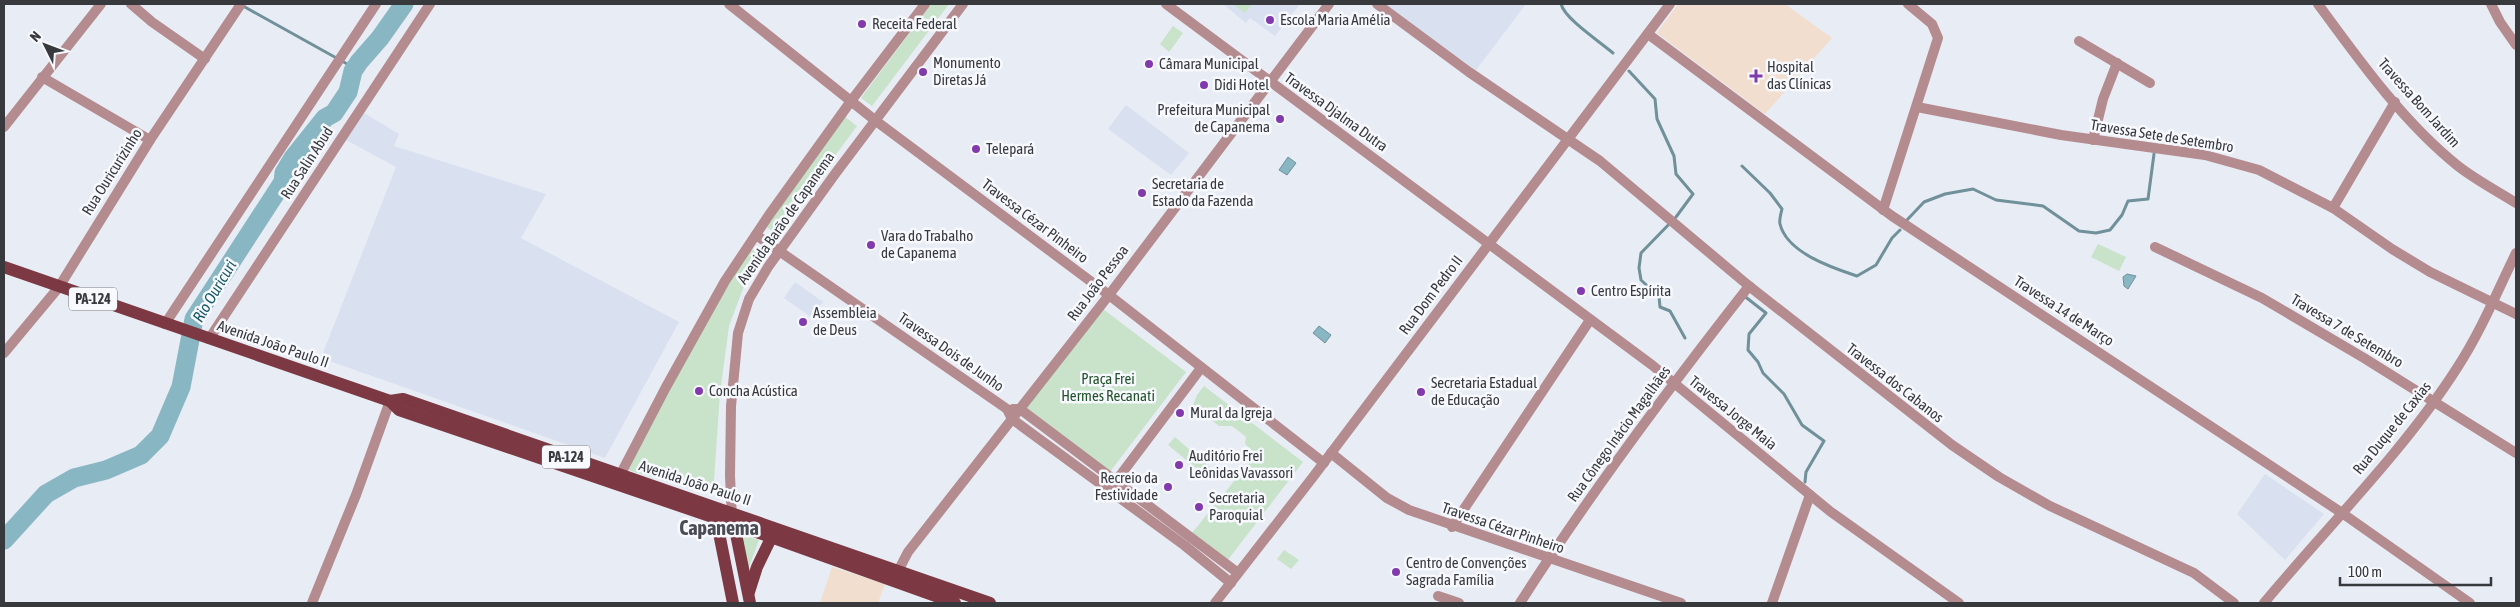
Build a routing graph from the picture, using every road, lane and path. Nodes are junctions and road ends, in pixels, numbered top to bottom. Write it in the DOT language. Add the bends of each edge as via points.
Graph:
graph roads {
  1 [pos="101,4"];
  2 [pos="130,4"];
  3 [pos="241,4"];
  4 [pos="376,4"];
  5 [pos="430,4"];
  6 [pos="729,4"];
  7 [pos="925,4"];
  8 [pos="962,4"];
  9 [pos="1328,4"];
  10 [pos="1376,4"];
  11 [pos="1670,4"];
  12 [pos="1908,4"];
  13 [pos="2318,4"];
  14 [pos="2491,4"];
  15 [pos="1171,5"];
  16 [pos="1648,34"];
  17 [pos="2079,41"];
  18 [pos="2516,45"];
  19 [pos="205,59"];
  20 [pos="2117,63"];
  21 [pos="42,77"];
  22 [pos="1269,82"];
  23 [pos="2150,83"];
  24 [pos="851,101"];
  25 [pos="2394,102"];
  26 [pos="1917,107"];
  27 [pos="876,121"];
  28 [pos="4,127"];
  29 [pos="1570,138"];
  30 [pos="150,140"];
  31 [pos="2093,140"];
  32 [pos="2516,203"];
  33 [pos="2333,208"];
  34 [pos="1883,210"];
  35 [pos="756,235"];
  36 [pos="1488,245"];
  37 [pos="2155,247"];
  38 [pos="779,252"];
  39 [pos="2516,253"];
  40 [pos="4,267"];
  41 [pos="1750,286"];
  42 [pos="59,287"];
  43 [pos="1108,295"];
  44 [pos="2494,302"];
  45 [pos="2516,314"];
  46 [pos="1590,320"];
  47 [pos="165,324"];
  48 [pos="207,338"];
  49 [pos="4,353"];
  50 [pos="1201,368"];
  51 [pos="1673,383"];
  52 [pos="390,400"];
  53 [pos="2434,401"];
  54 [pos="1007,409"];
  55 [pos="1020,409"];
  56 [pos="1012,419"];
  57 [pos="1331,453"];
  58 [pos="2516,453"];
  59 [pos="1324,463"];
  60 [pos="618,480"];
  61 [pos="1116,481"];
  62 [pos="1109,490"];
  63 [pos="1810,495"];
  64 [pos="2342,513"];
  65 [pos="736,517"];
  66 [pos="716,518"];
  67 [pos="1452,527"];
  68 [pos="774,532"];
  69 [pos="722,544"];
  70 [pos="1548,560"];
  71 [pos="1238,573"];
  72 [pos="896,576"];
  73 [pos="1231,582"];
  74 [pos="1438,596"];
  75 [pos="750,599"];
  76 [pos="950,602"];
  77 [pos="312,603"];
  78 [pos="733,603"];
  79 [pos="990,603"];
  80 [pos="1215,603"];
  81 [pos="1459,603"];
  82 [pos="1520,603"];
  83 [pos="1680,603"];
  84 [pos="1772,603"];
  85 [pos="1959,603"];
  86 [pos="2234,603"];
  87 [pos="2264,603"];
  88 [pos="2470,603"];
  1 -- 21 [label="street"];
  2 -- 19 [label="street"];
  3 -- 19 [label="street, Rua Ouricurizinho"];
  4 -- 47 [label="street"];
  5 -- 48 [label="street, Rua Salin Abud"];
  6 -- 24 [label="street, Travessa Cézar Pinheiro"];
  7 -- 24 [label="street, Avenida Barão de Capanema"];
  8 -- 27 [label="street, Avenida Barão de Capanema"];
  9 -- 22 [label="street, Rua João Pessoa"];
  10 -- 29 [label="street, Travessa dos Cabanos" via="1469,72"];
  11 -- 16 [label="street, Rua Dom Pedro II"];
  12 -- 26 [label="street" via="1932,24 1938,38"];
  13 -- 25 [label="street, Travessa Bom Jardim"];
  14 -- 18 [label="street"];
  15 -- 22 [label="street, Travessa Djalma Dutra"];
  16 -- 29 [label="street, Rua Dom Pedro II"];
  16 -- 34 [label="street, Travessa 14 de Março"];
  17 -- 20 [label="street"];
  19 -- 30 [label="street, Rua Ouricurizinho"];
  20 -- 23 [label="street"];
  20 -- 31 [label="street" via="2103,99"];
  21 -- 28 [label="street"];
  21 -- 30 [label="street"];
  22 -- 36 [label="street, Travessa Djalma Dutra"];
  22 -- 43 [label="street, Rua João Pessoa"];
  24 -- 27 [label="street, Travessa Cézar Pinheiro"];
  24 -- 35 [label="street, Avenida Barão de Capanema"];
  25 -- 32 [label="street, Travessa Bom Jardim" via="2459,167"];
  25 -- 33 [label="street"];
  26 -- 31 [label="street, Travessa Sete de Setembro"];
  26 -- 34 [label="street"];
  27 -- 38 [label="street, Avenida Barão de Capanema"];
  27 -- 43 [label="street, Travessa Cézar Pinheiro"];
  29 -- 36 [label="street, Rua Dom Pedro II"];
  29 -- 41 [label="street, Travessa dos Cabanos"];
  30 -- 42 [label="street, Rua Ouricurizinho"];
  31 -- 33 [label="street, Travessa Sete de Setembro" via="2235,162 2287,182"];
  33 -- 44 [label="street, Travessa Sete de Setembro" via="2411,261"];
  34 -- 64 [label="street, Travessa 14 de Março"];
  35 -- 38 [label="street, Travessa Dois de Junho"];
  35 -- 60 [label="street, Avenida Barão de Capanema" via="725,281"];
  36 -- 46 [label="street, Travessa Jorge Maia"];
  36 -- 57 [label="street, Rua Dom Pedro II"];
  37 -- 53 [label="street, Travessa 7 de Setembro" via="2262,298"];
  38 -- 54 [label="street, Travessa Dois de Junho"];
  38 -- 65 [label="street, Avenida Barão de Capanema" via="749,299 738,333 730,427"];
  39 -- 44 [label="street, Rua Duque de Caxias"];
  40 -- 42 [label="main road, Avenida João Paulo II / PA-124"];
  41 -- 51 [label="street, Rua Cônego Inácio Magalhães"];
  41 -- 86 [label="street, Travessa dos Cabanos" via="1915,418 1999,478 2082,522 2186,569"];
  42 -- 47 [label="main road, Avenida João Paulo II / PA-124"];
  42 -- 49 [label="street, Rua Ouricurizinho"];
  43 -- 50 [label="street, Travessa Cézar Pinheiro"];
  43 -- 55 [label="street, Rua João Pessoa"];
  44 -- 45 [label="street, Travessa Sete de Setembro"];
  44 -- 53 [label="street, Rua Duque de Caxias" via="2467,352"];
  46 -- 51 [label="street, Travessa Jorge Maia"];
  46 -- 67 [label="street"];
  47 -- 48 [label="main road, Avenida João Paulo II / PA-124"];
  48 -- 52 [label="main road, Avenida João Paulo II / PA-124"];
  50 -- 59 [label="street, Travessa Cézar Pinheiro"];
  50 -- 61 [label="street"];
  51 -- 63 [label="street, Travessa Jorge Maia"];
  51 -- 70 [label="street, Rua Cônego Inácio Magalhães"];
  52 -- 60 [label="main road, Avenida João Paulo II / PA-124" via="399,410"];
  52 -- 77 [label="street"];
  53 -- 58 [label="street, Travessa 7 de Setembro"];
  53 -- 64 [label="street, Rua Duque de Caxias"];
  54 -- 55 [label="street"];
  54 -- 56 [label="street"];
  55 -- 56 [label="street, Rua João Pessoa"];
  55 -- 61 [label="street"];
  56 -- 62 [label="street"];
  56 -- 72 [label="street, Rua João Pessoa" via="908,552"];
  57 -- 59 [label="street, Rua Dom Pedro II"];
  57 -- 67 [label="street, Travessa Cézar Pinheiro" via="1394,503"];
  59 -- 71 [label="street, Rua Dom Pedro II"];
  60 -- 65 [label="main road, Avenida João Paulo II / PA-124"];
  60 -- 66 [label="main road, Avenida João Paulo II / PA-124"];
  61 -- 62 [label="street"];
  61 -- 71 [label="street"];
  62 -- 73 [label="street"];
  63 -- 84 [label="street"];
  63 -- 85 [label="street, Travessa Jorge Maia" via="1855,531"];
  64 -- 87 [label="street, Rua Duque de Caxias"];
  64 -- 88 [label="street, Travessa 14 de Março"];
  65 -- 66 [label="main road, Avenida João Paulo II / PA-124"];
  65 -- 68 [label="main road, Avenida João Paulo II / PA-124"];
  65 -- 69 [label="main road"];
  65 -- 75 [label="main road, Avenida Barão de Capanema"];
  66 -- 69 [label="main road"];
  67 -- 70 [label="street, Travessa Cézar Pinheiro"];
  68 -- 72 [label="main road, Avenida João Paulo II / PA-124"];
  68 -- 75 [label="main road" via="757,567"];
  69 -- 78 [label="main road"];
  70 -- 82 [label="street, Rua Cônego Inácio Magalhães"];
  70 -- 83 [label="street, Travessa Cézar Pinheiro"];
  71 -- 73 [label="street, Rua Dom Pedro II"];
  72 -- 76 [label="main road, Avenida João Paulo II / PA-124"];
  72 -- 79 [label="main road, Avenida João Paulo II / PA-124"];
  73 -- 80 [label="street, Rua Dom Pedro II"];
  74 -- 81 [label="street"];
}
